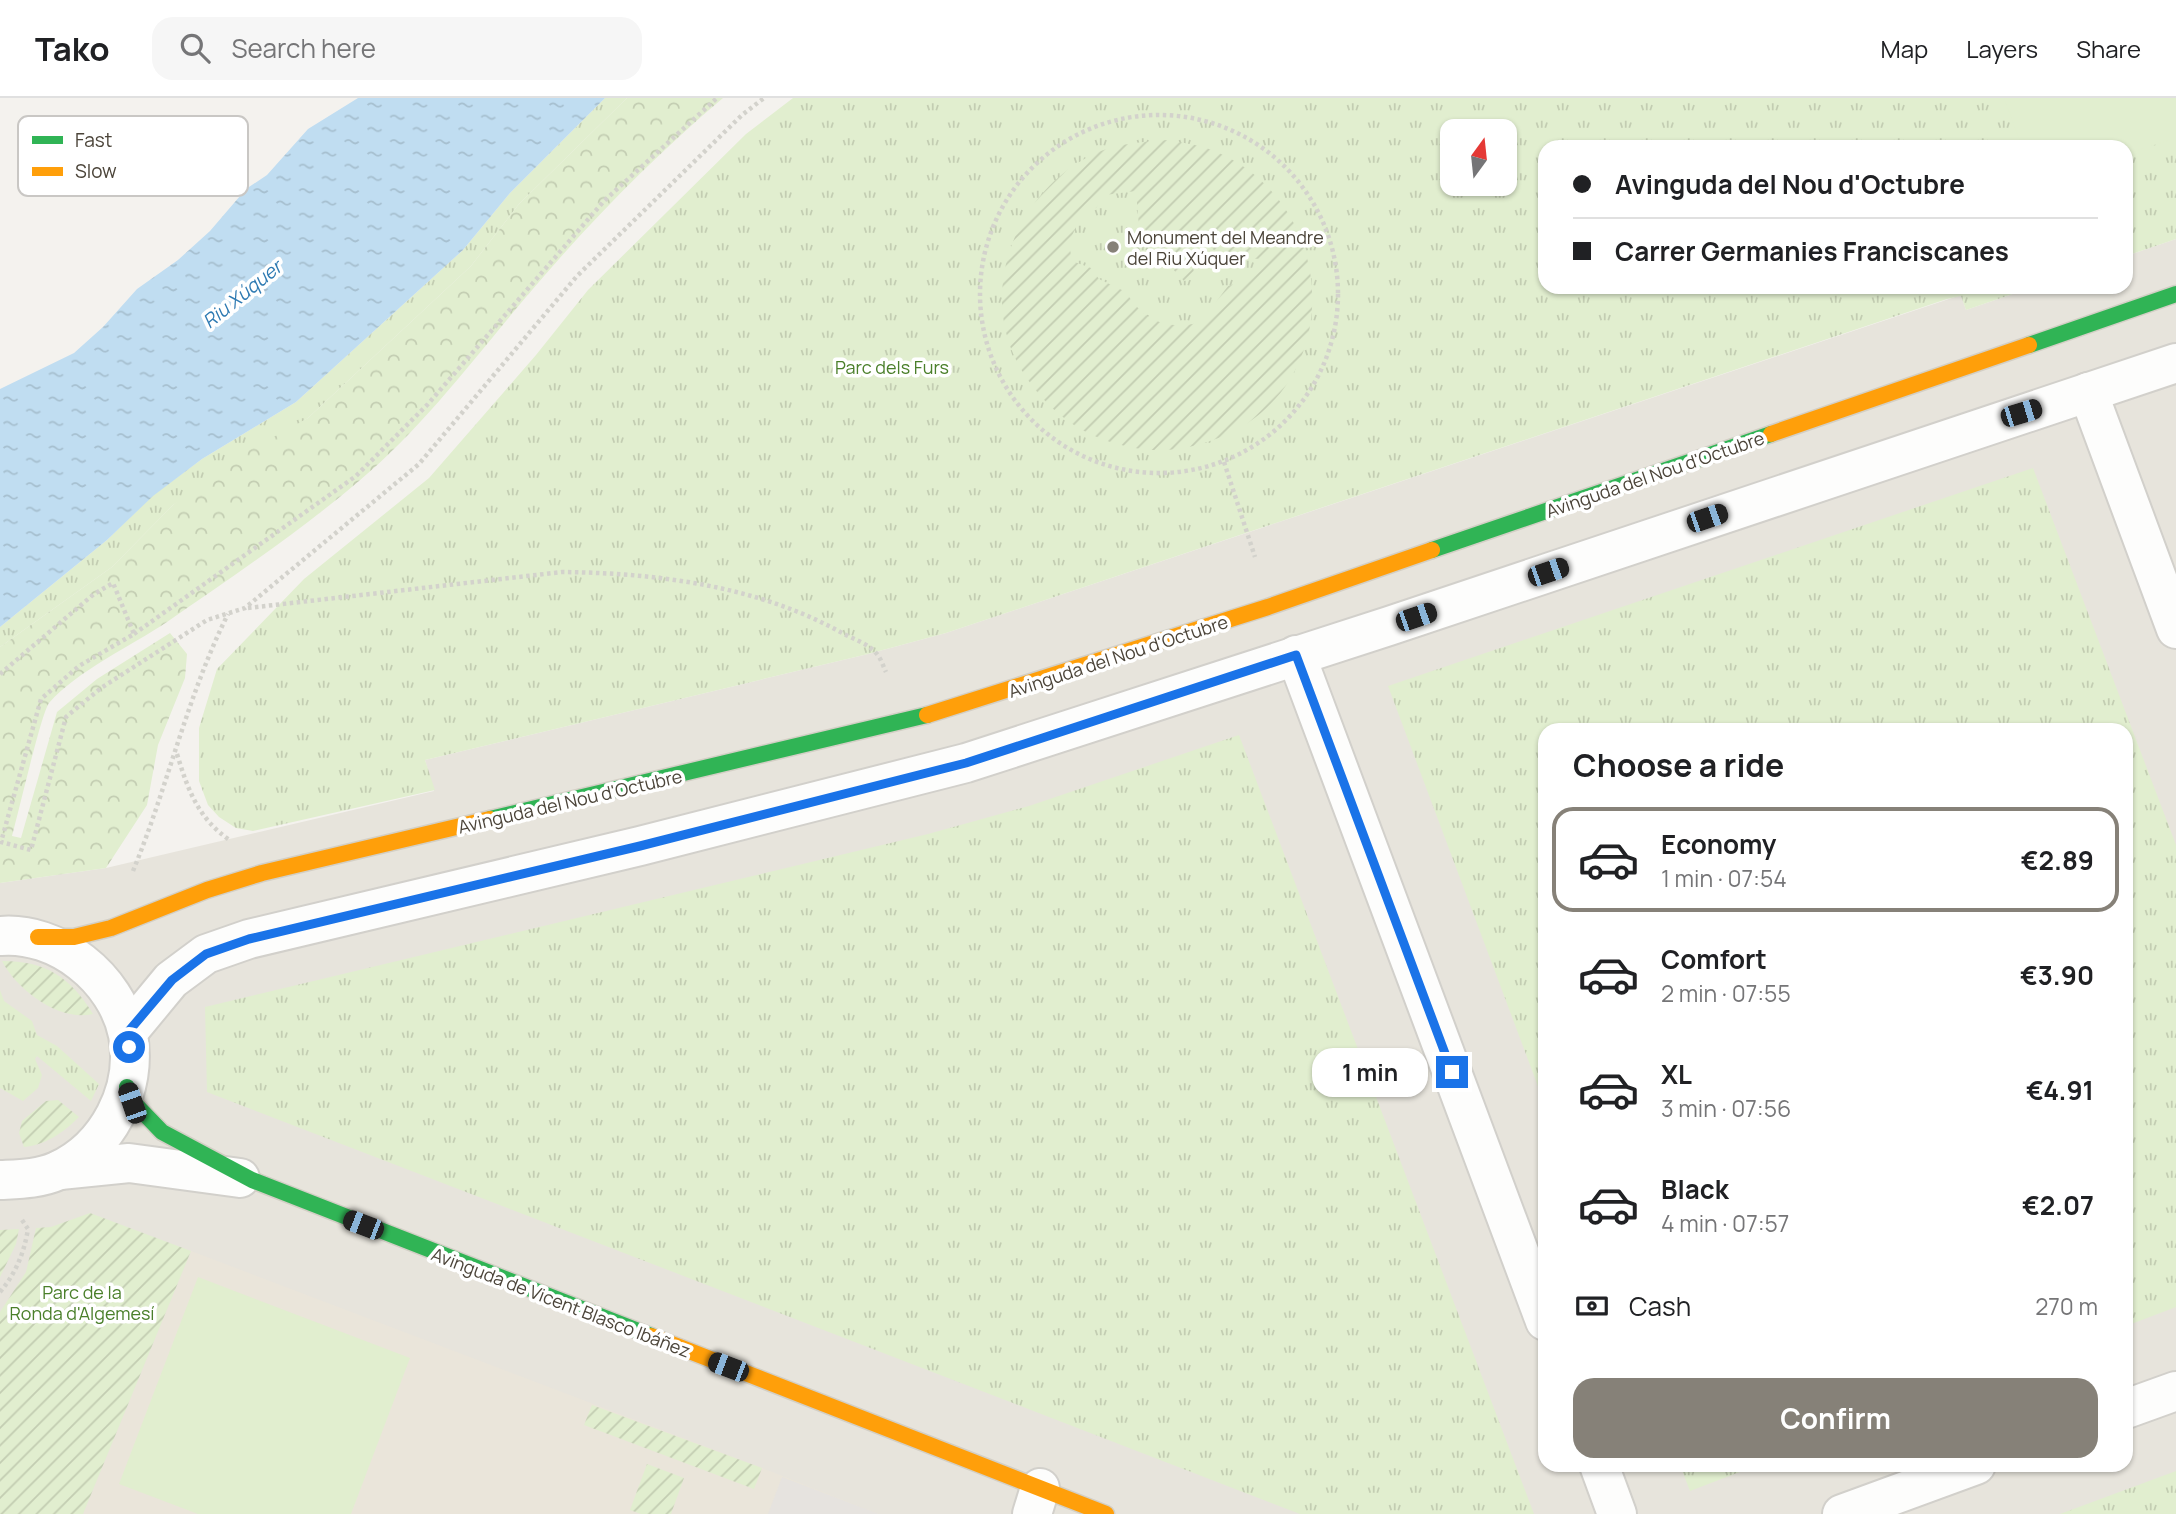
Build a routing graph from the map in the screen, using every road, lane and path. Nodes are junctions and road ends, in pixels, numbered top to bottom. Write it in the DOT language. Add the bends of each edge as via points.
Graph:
graph roads {
  1 [pos="717,98"];
  2 [pos="764,98"];
  3 [pos="2176,294"];
  4 [pos="2176,363"];
  5 [pos="2088,392"];
  6 [pos="1224,462"];
  7 [pos="1255,557"];
  8 [pos="245,608"];
  9 [pos="228,613"];
  10 [pos="2176,629"];
  11 [pos="134,634"];
  12 [pos="1296,655"];
  13 [pos="886,672"];
  14 [pos="0,674"];
  15 [pos="177,754"];
  16 [pos="241,847"];
  17 [pos="134,871"];
  18 [pos="0,936"];
  19 [pos="38,937"];
  20 [pos="128,1032"];
  21 [pos="127,1087"];
  22 [pos="58,1171"];
  23 [pos="0,1180"];
  24 [pos="252,1180"];
  25 [pos="22,1220"];
  26 [pos="0,1292"];
  27 [pos="1538,1302"];
  28 [pos="2176,1391"];
  29 [pos="2133,1406"];
  30 [pos="1602,1472"];
  31 [pos="1957,1472"];
  32 [pos="1036,1501"];
  33 [pos="1106,1514"];
  34 [pos="1618,1514"];
  35 [pos="1842,1514"];
  1 -- 11 [label="path" via="604,201 428,404 365,467"];
  2 -- 8 [label="path" via="577,276 419,464"];
  3 -- 19 [label="street, Avinguda del Nou d'Octubre" via="1268,607 959,707 262,873 111,928 74,937"];
  4 -- 5 [label="street"];
  5 -- 10 [label="street"];
  5 -- 12 [label="street"];
  6 -- 6 [label="path" via="1275,433 1314,387 1336,333 1338,274 1322,217 1288,168 1240,133 1183,116 1124,117 1068,139 1023,176 991,227 979,285 985,344 1012,398 1053,440 1107,467 1166,474"];
  6 -- 7 [label="path"];
  8 -- 9 [label="path"];
  8 -- 13 [label="path" via="562,572 614,572 724,590 779,605 876,652"];
  9 -- 11 [label="path" via="207,621 113,680 66,717 31,849 1,842 41,699 79,666"];
  9 -- 15 [label="path" via="192,695"];
  11 -- 14 [label="path" via="113,583"];
  12 -- 20 [label="street" via="966,763 249,939 206,954 172,980"];
  12 -- 27 [label="street"];
  15 -- 16 [label="path" via="189,793 205,819"];
  15 -- 17 [label="path"];
  18 -- 19 [label="street"];
  19 -- 20 [label="street" via="89,969 111,996"];
  20 -- 21 [label="street"];
  21 -- 22 [label="street" via="105,1131 89,1150"];
  21 -- 24 [label="street, Avinguda de Vicent Blasco Ibáñez" via="132,1103 157,1130"];
  22 -- 23 [label="street"];
  22 -- 24 [label="street, Avinguda de Vicent Blasco Ibáñez" via="129,1163"];
  24 -- 32 [label="street, Avinguda de Vicent Blasco Ibáñez"];
  25 -- 26 [label="path" via="28,1229 26,1245 19,1265"];
  28 -- 29 [label="street"];
  30 -- 34 [label="street"];
  31 -- 35 [label="street"];
  32 -- 33 [label="street, Avinguda de Vicent Blasco Ibáñez"];
}
